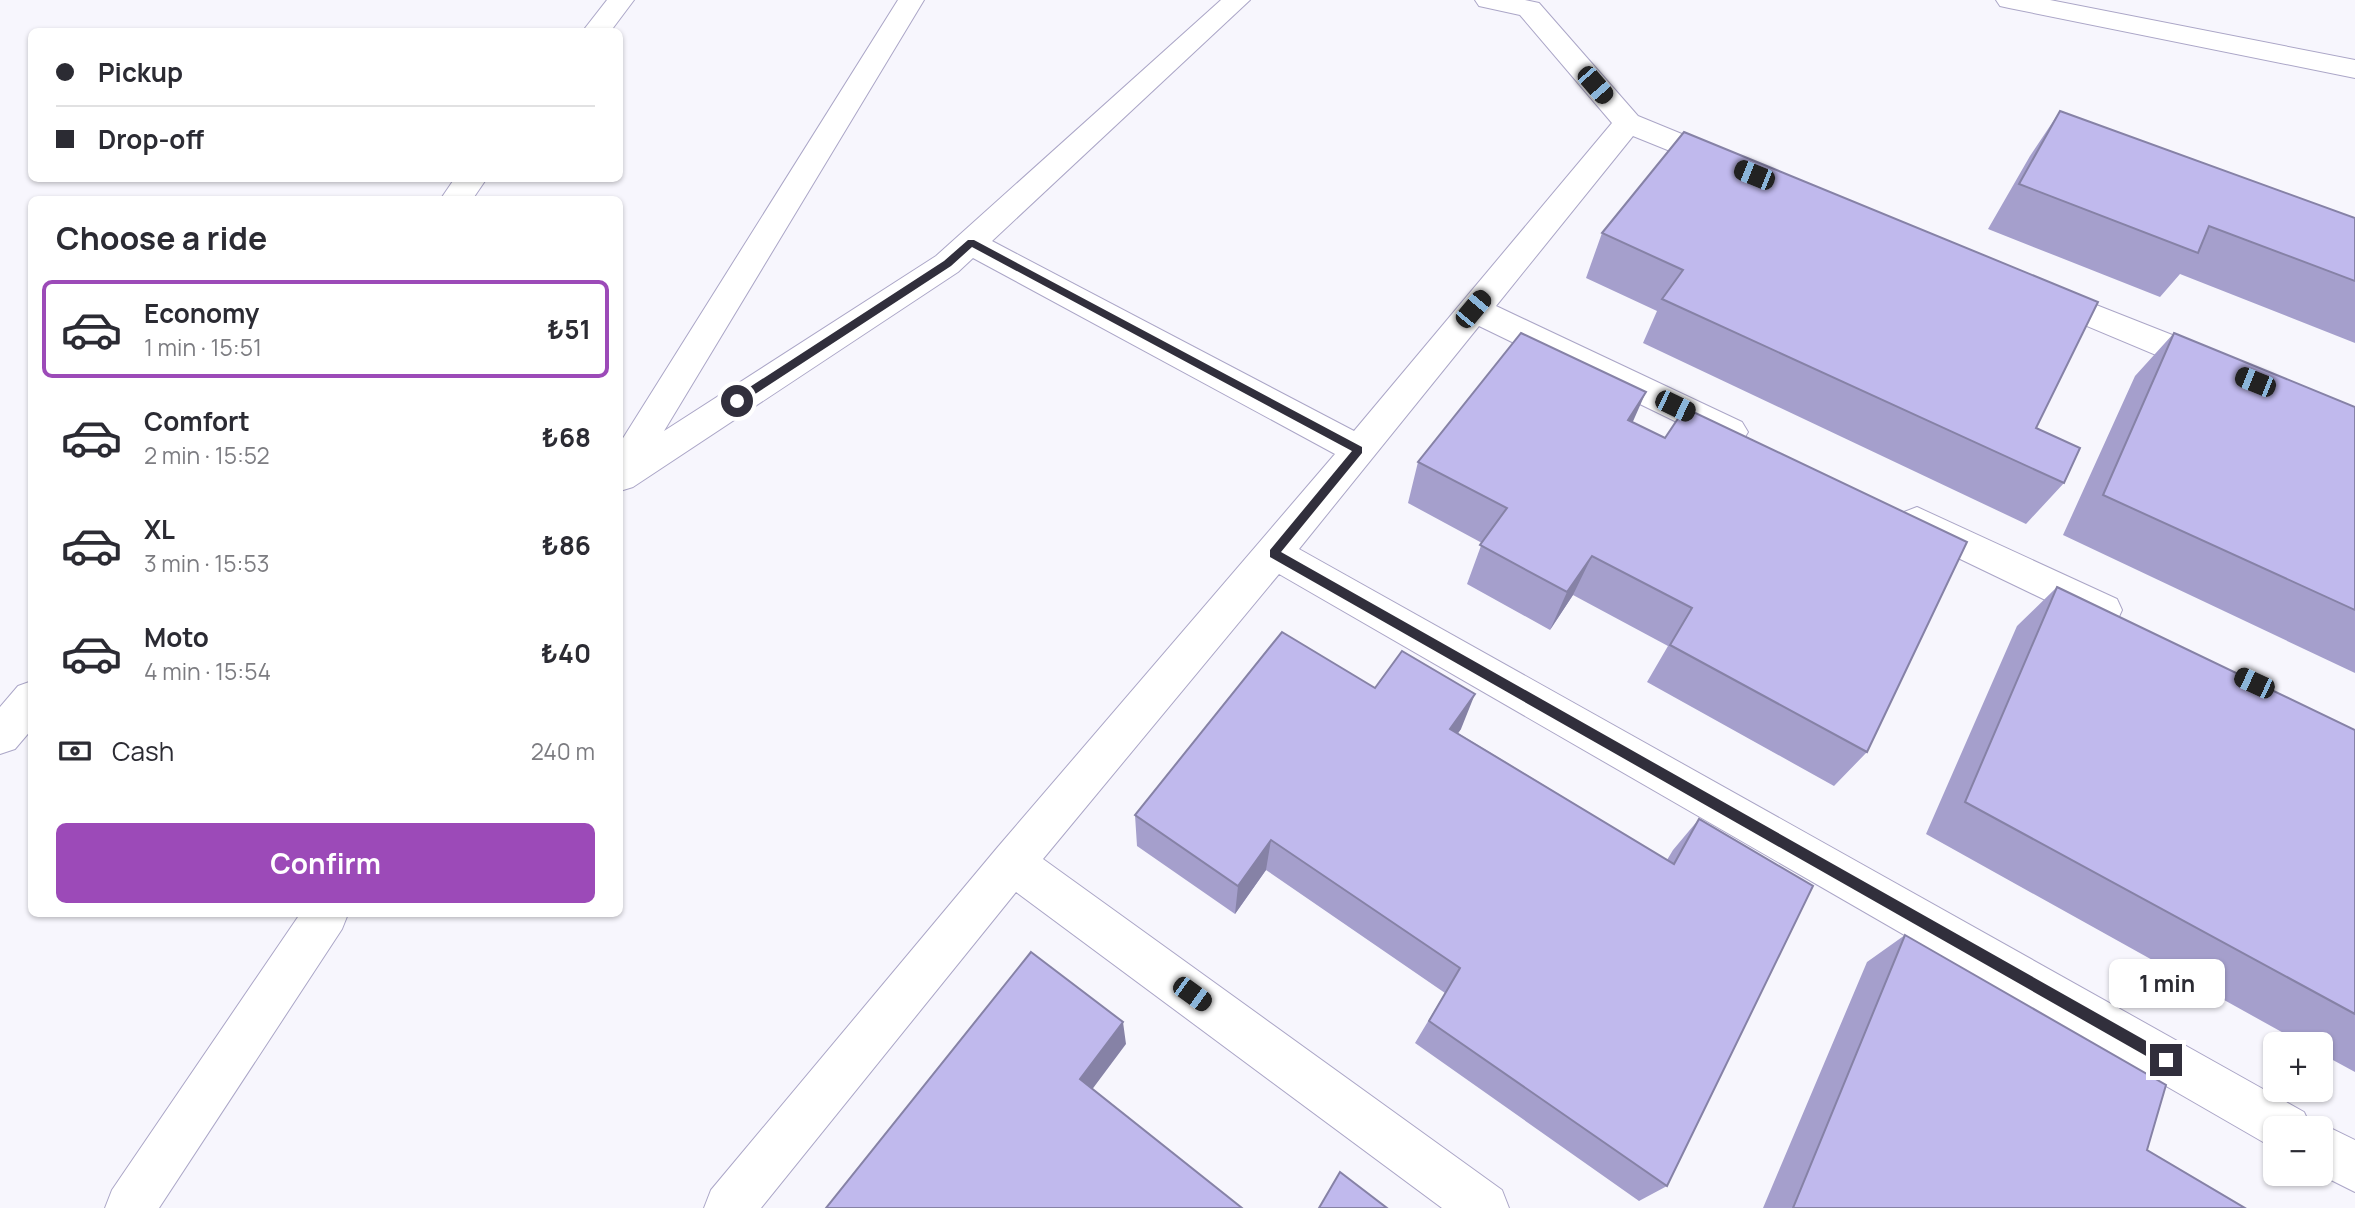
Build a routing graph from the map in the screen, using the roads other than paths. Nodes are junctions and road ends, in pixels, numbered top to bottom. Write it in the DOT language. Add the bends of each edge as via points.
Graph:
graph roads {
  1 [pos="621,0"];
  2 [pos="911,0"];
  3 [pos="1237,0"];
  4 [pos="1488,0"];
  5 [pos="2009,0"];
  6 [pos="598,28"];
  7 [pos="2355,69"];
  8 [pos="1628,123"];
  9 [pos="1743,171"];
  10 [pos="469,182"];
  11 [pos="458,196"];
  12 [pos="971,243"];
  13 [pos="2011,282"];
  14 [pos="1473,309"];
  15 [pos="2240,376"];
  16 [pos="1763,448"];
  17 [pos="1359,450"];
  18 [pos="623,466"];
  19 [pos="623,475"];
  20 [pos="1889,508"];
  21 [pos="1274,553"];
  22 [pos="2128,623"];
  23 [pos="28,704"];
  24 [pos="0,736"];
  25 [pos="1012,863"];
  26 [pos="324,917"];
  27 [pos="2264,1116"];
  28 [pos="2333,1155"];
  29 [pos="2355,1167"];
  30 [pos="130,1208"];
  31 [pos="729,1208"];
  32 [pos="1484,1208"];
  1 -- 6 [label="street"];
  2 -- 18 [label="street"];
  3 -- 12 [label="street"];
  4 -- 8 [label="street" via="1529,9"];
  5 -- 7 [label="street"];
  8 -- 9 [label="street"];
  8 -- 14 [label="street"];
  10 -- 11 [label="street"];
  12 -- 17 [label="street"];
  12 -- 19 [label="street" via="947,264"];
  13 -- 15 [label="street"];
  14 -- 16 [label="street"];
  14 -- 17 [label="street"];
  17 -- 21 [label="street"];
  20 -- 22 [label="street"];
  21 -- 25 [label="street"];
  21 -- 27 [label="street"];
  23 -- 24 [label="street"];
  25 -- 31 [label="street"];
  25 -- 32 [label="street"];
  26 -- 30 [label="street"];
  28 -- 29 [label="street"];
}
